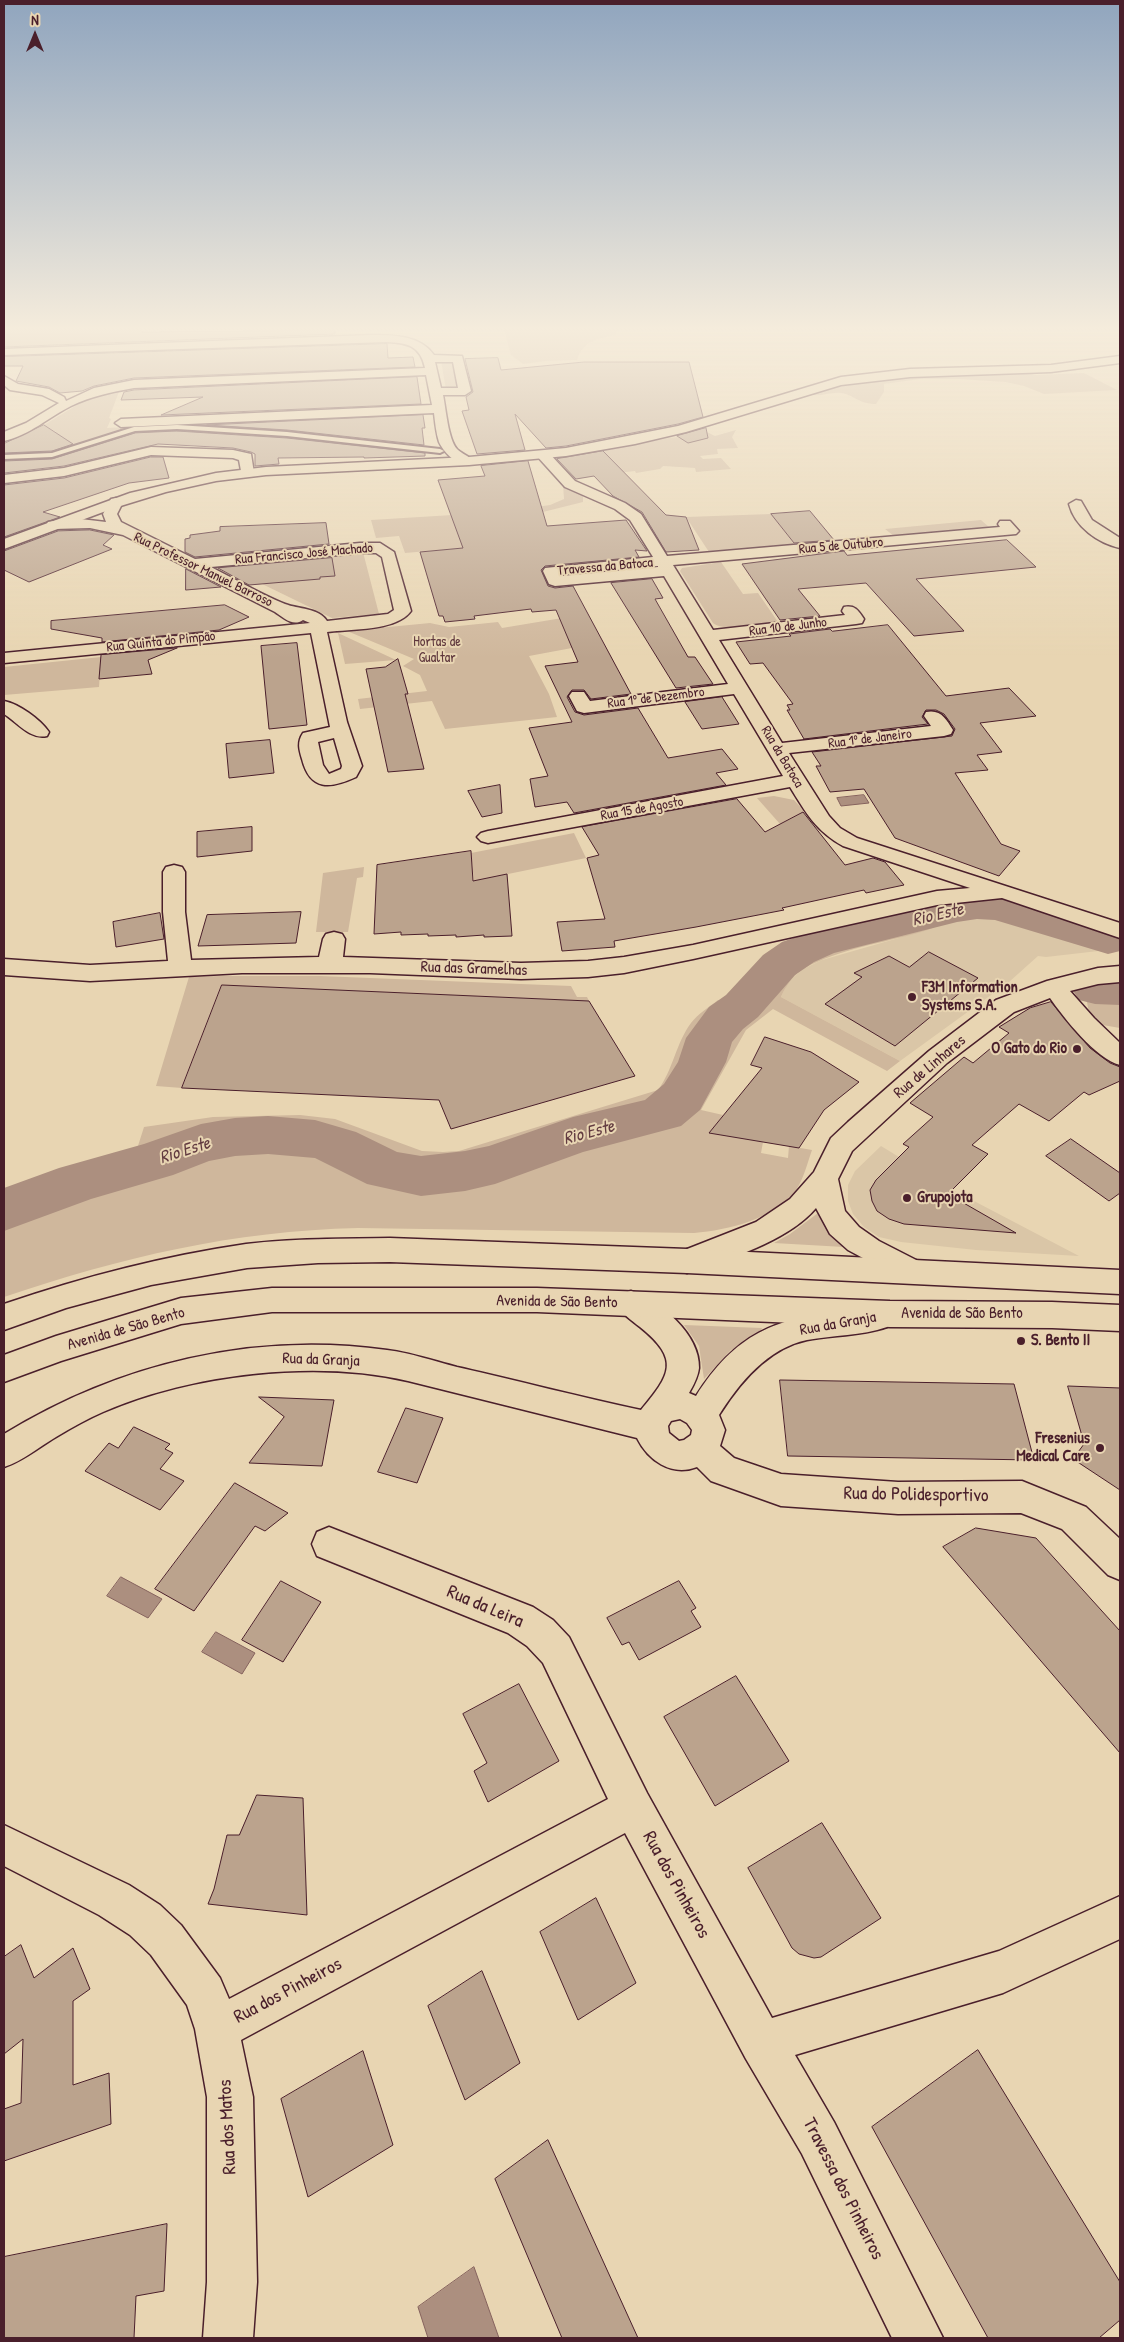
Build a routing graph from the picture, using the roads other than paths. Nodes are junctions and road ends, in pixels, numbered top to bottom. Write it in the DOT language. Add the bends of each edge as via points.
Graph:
graph roads {
  1 [pos="104,439"];
  2 [pos="351,439"];
  3 [pos="442,439"];
  4 [pos="637,439"];
  5 [pos="443,447"];
  6 [pos="543,454"];
  7 [pos="4,457"];
  8 [pos="466,461"];
  9 [pos="425,463"];
  10 [pos="247,473"];
  11 [pos="4,479"];
  12 [pos="116,502"];
  13 [pos="1076,504"];
  14 [pos="1006,524"];
  15 [pos="53,525"];
  16 [pos="126,531"];
  17 [pos="1120,543"];
  18 [pos="4,544"];
  19 [pos="190,564"];
  20 [pos="665,566"];
  21 [pos="281,608"];
  22 [pos="850,610"];
  23 [pos="318,627"];
  24 [pos="260,631"];
  25 [pos="708,636"];
  26 [pos="4,658"];
  27 [pos="740,688"];
  28 [pos="578,696"];
  29 [pos="4,706"];
  30 [pos="933,716"];
  31 [pos="341,731"];
  32 [pos="40,732"];
  33 [pos="777,750"];
  34 [pos="795,780"];
  35 [pos="488,837"];
  36 [pos="174,872"];
  37 [pos="943,874"];
  38 [pos="1004,891"];
  39 [pos="936,898"];
  40 [pos="1120,931"];
  41 [pos="334,939"];
  42 [pos="330,965"];
  43 [pos="4,967"];
  44 [pos="180,967"];
  45 [pos="1120,974"];
  46 [pos="1055,987"];
  47 [pos="1120,1056"];
  48 [pos="824,1180"];
  49 [pos="687,1261"];
  50 [pos="912,1271"];
  51 [pos="1120,1282"];
  52 [pos="631,1303"];
  53 [pos="890,1314"];
  54 [pos="4,1317"];
  55 [pos="1120,1318"];
  56 [pos="4,1368"];
  57 [pos="702,1415"];
  58 [pos="657,1416"];
  59 [pos="700,1449"];
  60 [pos="4,1452"];
  61 [pos="329,1544"];
  62 [pos="1120,1563"];
  63 [pos="633,1807"];
  64 [pos="4,1845"];
  65 [pos="1120,1917"];
  66 [pos="217,2029"];
  67 [pos="762,2044"];
  68 [pos="228,2338"];
  69 [pos="918,2338"];
  1 -- 7 [label="lane" via="52,454"];
  2 -- 5 [label="lane"];
  3 -- 5 [label="street"];
  4 -- 6 [label="street"];
  5 -- 8 [label="street"];
  5 -- 9 [label="street" via="435,458"];
  6 -- 8 [label="street"];
  6 -- 20 [label="street, Rua da Batoca" via="570,484 631,513"];
  8 -- 9 [label="street"];
  9 -- 10 [label="street"];
  10 -- 11 [label="street" via="246,457 234,454 151,451 64,472"];
  10 -- 12 [label="street" via="181,484"];
  12 -- 15 [label="street"];
  12 -- 16 [label="street" via="111,518 115,525"];
  13 -- 17 [label="street" via="1089,524"];
  14 -- 20 [label="street, Rua 5 de Outubro" via="1011,531"];
  15 -- 16 [label="street" via="90,522"];
  15 -- 18 [label="street"];
  16 -- 19 [label="street, Rua Professor Manuel Barroso"];
  19 -- 21 [label="street, Rua Professor Manuel Barroso"];
  19 -- 23 [label="street, Rua Francisco José Machado" via="370,547 387,551 403,606 400,615 384,620"];
  20 -- 20 [label="street, Travessa da Batoca" via="555,581 551,571"];
  20 -- 25 [label="street, Rua da Batoca"];
  21 -- 23 [label="street, Rua Professor Manuel Barroso"];
  21 -- 24 [label="street, Rua Professor Manuel Barroso" via="276,622"];
  22 -- 25 [label="street, Rua 10 de Junho" via="856,619"];
  23 -- 24 [label="street, Rua Quinta do Pimpão"];
  23 -- 31 [label="street"];
  24 -- 26 [label="street, Rua Quinta do Pimpão"];
  25 -- 27 [label="street, Rua da Batoca"];
  27 -- 28 [label="street, Rua 1º de Dezembro" via="584,707"];
  27 -- 33 [label="street, Rua da Batoca"];
  29 -- 32 [label="street"];
  30 -- 33 [label="street, Rua 1º de Janeiro" via="944,730"];
  33 -- 34 [label="street, Rua da Batoca"];
  34 -- 35 [label="street, Rua 15 de Agosto"];
  34 -- 37 [label="street, Rua da Batoca" via="821,820 833,832 870,850"];
  36 -- 44 [label="street" via="174,912"];
  37 -- 38 [label="street, Rua da Batoca"];
  37 -- 39 [label="street" via="946,885"];
  38 -- 39 [label="street, Rua das Gramelhas"];
  38 -- 40 [label="street, Rua da Batoca"];
  39 -- 42 [label="street, Rua das Gramelhas" via="693,952 588,969 521,971"];
  41 -- 42 [label="street"];
  42 -- 44 [label="street, Rua das Gramelhas"];
  43 -- 44 [label="street, Rua das Gramelhas" via="90,973"];
  45 -- 46 [label="street, Rua de Linhares"];
  46 -- 47 [label="street" via="1070,1010"];
  46 -- 48 [label="street, Rua de Linhares" via="1005,1006 938,1057 841,1145"];
  48 -- 49 [label="street, Rua de Linhares" via="800,1206 766,1230"];
  48 -- 50 [label="street" via="828,1204 840,1227 871,1250"];
  49 -- 50 [label="street"];
  49 -- 54 [label="street" via="390,1250 247,1256 151,1273 64,1296"];
  50 -- 51 [label="street"];
  52 -- 53 [label="street, Avenida de São Bento"];
  52 -- 56 [label="street, Avenida de São Bento" via="272,1300 181,1311"];
  52 -- 58 [label="street" via="667,1331 681,1352 684,1369 674,1392"];
  53 -- 55 [label="street, Avenida de São Bento"];
  53 -- 57 [label="street, Rua da Granja" via="859,1322 797,1330 764,1343 739,1363"];
  57 -- 58 [label="street, Rua da Granja" via="691,1407 678,1404"];
  57 -- 59 [label="street" via="708,1426 708,1438"];
  58 -- 59 [label="street" via="652,1438 661,1450 674,1455 688,1455"];
  58 -- 60 [label="street, Rua da Granja" via="580,1412 379,1362 271,1358 225,1362 142,1382 61,1417"];
  59 -- 62 [label="street, Rua do Polidesportivo" via="723,1470 781,1490 898,1498 1022,1497 1074,1518"];
  61 -- 63 [label="street, Rua da Leira" via="520,1620 540,1633 556,1650"];
  63 -- 66 [label="street, Rua dos Pinheiros"];
  63 -- 67 [label="street, Rua dos Pinheiros"];
  64 -- 66 [label="street, Rua dos Matos" via="114,1900 145,1920 166,1940 205,1993"];
  65 -- 67 [label="street" via="1003,1972"];
  66 -- 68 [label="street, Rua dos Matos" via="230,2097 232,2282"];
  67 -- 69 [label="street, Travessa dos Pinheiros" via="818,2138"];
}
